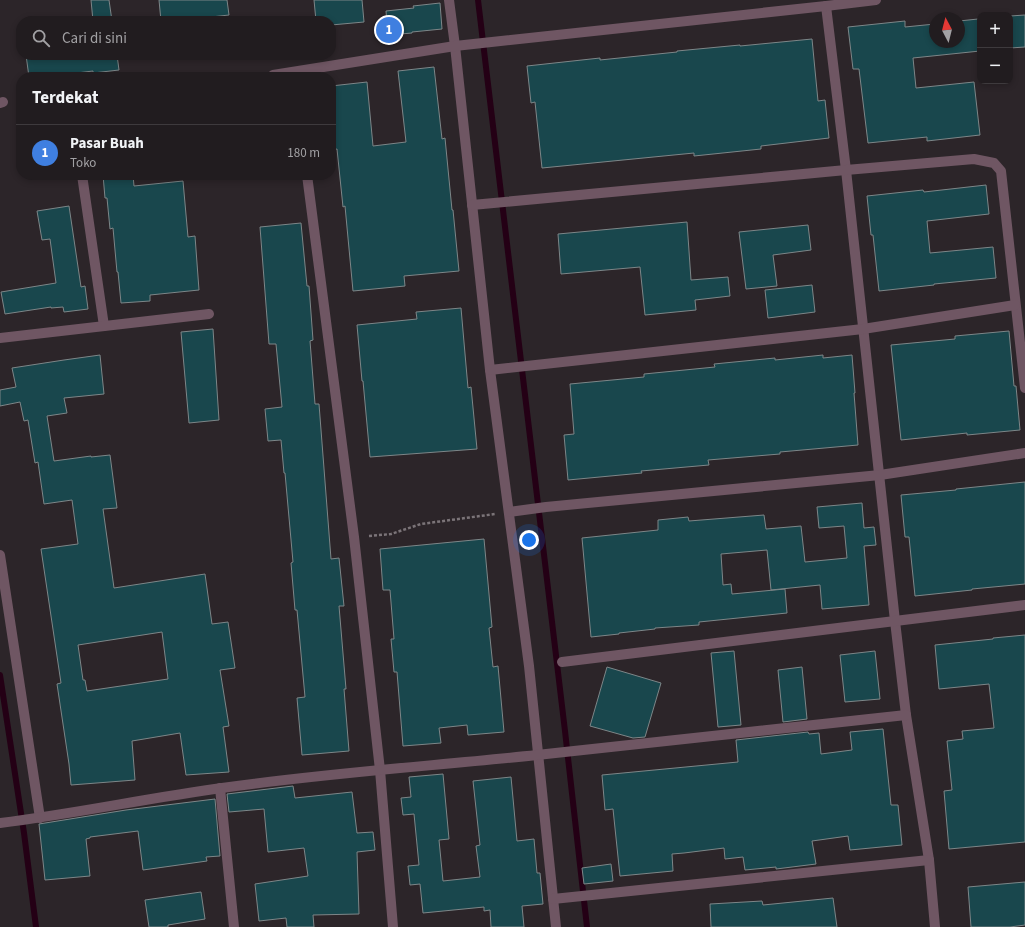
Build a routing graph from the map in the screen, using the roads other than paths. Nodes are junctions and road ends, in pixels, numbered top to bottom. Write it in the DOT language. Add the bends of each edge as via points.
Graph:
graph roads {
  1 [pos="449,0"];
  2 [pos="876,0"];
  3 [pos="826,6"];
  4 [pos="455,46"];
  5 [pos="311,72"];
  6 [pos="846,170"];
  7 [pos="83,180"];
  8 [pos="308,180"];
  9 [pos="472,205"];
  10 [pos="1015,305"];
  11 [pos="209,314"];
  12 [pos="104,326"];
  13 [pos="863,329"];
  14 [pos="0,338"];
  15 [pos="490,370"];
  16 [pos="1025,388"];
  17 [pos="1025,453"];
  18 [pos="880,475"];
  19 [pos="509,512"];
  20 [pos="0,554"];
  21 [pos="1025,605"];
  22 [pos="895,621"];
  23 [pos="562,662"];
  24 [pos="906,715"];
  25 [pos="538,755"];
  26 [pos="380,770"];
  27 [pos="220,788"];
  28 [pos="35,818"];
  29 [pos="4,823"];
  30 [pos="930,860"];
  31 [pos="553,899"];
  32 [pos="234,927"];
  33 [pos="393,927"];
  34 [pos="556,927"];
  35 [pos="935,927"];
  1 -- 4 [label="street"];
  2 -- 3 [label="street"];
  3 -- 4 [label="street"];
  3 -- 6 [label="street"];
  4 -- 5 [label="street"];
  4 -- 9 [label="street"];
  6 -- 9 [label="street"];
  6 -- 10 [label="street" via="974,160 994,163 1000,171"];
  6 -- 13 [label="street"];
  7 -- 12 [label="street"];
  8 -- 26 [label="street" via="354,537"];
  9 -- 15 [label="street"];
  10 -- 13 [label="street"];
  10 -- 16 [label="street"];
  11 -- 12 [label="street"];
  12 -- 14 [label="street"];
  13 -- 15 [label="street"];
  13 -- 18 [label="street"];
  15 -- 19 [label="street"];
  17 -- 18 [label="street"];
  18 -- 19 [label="street"];
  18 -- 22 [label="street"];
  19 -- 25 [label="street" via="530,666"];
  20 -- 28 [label="street"];
  21 -- 22 [label="street"];
  22 -- 23 [label="street"];
  22 -- 24 [label="street"];
  24 -- 25 [label="street"];
  24 -- 30 [label="street"];
  25 -- 26 [label="street"];
  25 -- 31 [label="street"];
  26 -- 27 [label="street"];
  26 -- 33 [label="street"];
  27 -- 28 [label="street"];
  27 -- 32 [label="street"];
  28 -- 29 [label="street"];
  30 -- 31 [label="street"];
  30 -- 35 [label="street"];
  31 -- 34 [label="street"];
}
